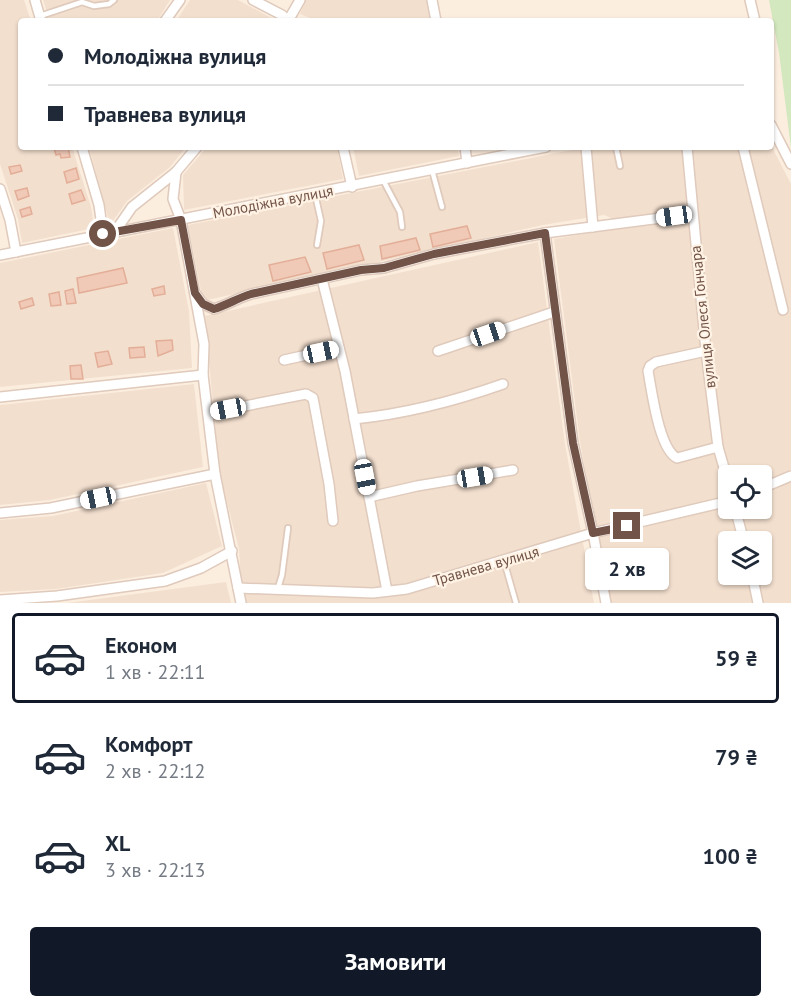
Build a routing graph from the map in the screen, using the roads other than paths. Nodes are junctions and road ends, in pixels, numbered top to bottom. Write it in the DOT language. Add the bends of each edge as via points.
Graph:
graph roads {
  1 [pos="34,0"];
  2 [pos="114,0"];
  3 [pos="180,0"];
  4 [pos="253,0"];
  5 [pos="300,0"];
  6 [pos="432,0"];
  7 [pos="750,0"];
  8 [pos="82,1"];
  9 [pos="40,18"];
  10 [pos="167,18"];
  11 [pos="285,18"];
  12 [pos="290,18"];
  13 [pos="435,18"];
  14 [pos="754,18"];
  15 [pos="774,129"];
  16 [pos="83,150"];
  17 [pos="194,150"];
  18 [pos="345,150"];
  19 [pos="465,150"];
  20 [pos="531,150"];
  21 [pos="586,150"];
  22 [pos="617,150"];
  23 [pos="687,150"];
  24 [pos="744,150"];
  25 [pos="790,158"];
  26 [pos="467,163"];
  27 [pos="620,166"];
  28 [pos="432,170"];
  29 [pos="176,172"];
  30 [pos="384,180"];
  31 [pos="352,187"];
  32 [pos="0,189"];
  33 [pos="315,194"];
  34 [pos="442,207"];
  35 [pos="692,214"];
  36 [pos="181,220"];
  37 [pos="402,227"];
  38 [pos="594,227"];
  39 [pos="114,233"];
  40 [pos="545,233"];
  41 [pos="103,234"];
  42 [pos="317,246"];
  43 [pos="16,252"];
  44 [pos="0,255"];
  45 [pos="322,279"];
  46 [pos="195,293"];
  47 [pos="214,309"];
  48 [pos="783,310"];
  49 [pos="554,312"];
  50 [pos="201,329"];
  51 [pos="339,348"];
  52 [pos="438,351"];
  53 [pos="706,351"];
  54 [pos="284,360"];
  55 [pos="203,375"];
  56 [pos="503,384"];
  57 [pos="0,397"];
  58 [pos="209,413"];
  59 [pos="354,419"];
  60 [pos="718,447"];
  61 [pos="723,465"];
  62 [pos="513,470"];
  63 [pos="215,474"];
  64 [pos="791,476"];
  65 [pos="772,484"];
  66 [pos="369,497"];
  67 [pos="718,504"];
  68 [pos="0,513"];
  69 [pos="333,522"];
  70 [pos="288,528"];
  71 [pos="593,533"];
  72 [pos="232,551"];
  73 [pos="504,561"];
  74 [pos="755,585"];
  75 [pos="238,588"];
  76 [pos="278,588"];
  77 [pos="387,591"];
  78 [pos="0,600"];
  79 [pos="241,603"];
  80 [pos="516,603"];
  81 [pos="606,603"];
  82 [pos="759,603"];
  1 -- 9 [label="street"];
  2 -- 8 [label="lane" via="94,6"];
  3 -- 10 [label="street"];
  4 -- 11 [label="street"];
  5 -- 12 [label="street"];
  6 -- 13 [label="street"];
  7 -- 14 [label="street"];
  8 -- 9 [label="lane"];
  15 -- 25 [label="street"];
  16 -- 41 [label="street"];
  17 -- 29 [label="street"];
  18 -- 31 [label="street"];
  19 -- 26 [label="street"];
  20 -- 26 [label="street, Молодіжна вулиця"];
  21 -- 38 [label="street"];
  22 -- 27 [label="lane"];
  23 -- 35 [label="street, вулиця Олеся Гончара"];
  24 -- 48 [label="street"];
  26 -- 28 [label="street, Молодіжна вулиця"];
  28 -- 30 [label="street, Молодіжна вулиця"];
  28 -- 34 [label="lane"];
  29 -- 36 [label="street" via="173,199"];
  29 -- 39 [label="street" via="132,207"];
  30 -- 31 [label="street, Молодіжна вулиця"];
  30 -- 37 [label="lane" via="400,212"];
  31 -- 33 [label="street, Молодіжна вулиця"];
  32 -- 43 [label="street"];
  33 -- 36 [label="street, Молодіжна вулиця"];
  33 -- 42 [label="lane" via="321,221"];
  35 -- 38 [label="street"];
  35 -- 53 [label="street, вулиця Олеся Гончара"];
  36 -- 39 [label="street, Молодіжна вулиця"];
  36 -- 46 [label="street"];
  38 -- 40 [label="street"];
  39 -- 41 [label="street, Молодіжна вулиця"];
  40 -- 45 [label="street"];
  40 -- 49 [label="street"];
  41 -- 43 [label="street, Молодіжна вулиця"];
  43 -- 44 [label="street, Молодіжна вулиця"];
  45 -- 47 [label="street" via="237,298"];
  45 -- 51 [label="street"];
  46 -- 47 [label="street" via="203,304"];
  46 -- 50 [label="street"];
  47 -- 50 [label="street"];
  49 -- 52 [label="street"];
  49 -- 71 [label="street" via="573,443"];
  50 -- 55 [label="street"];
  51 -- 54 [label="street"];
  51 -- 59 [label="street"];
  53 -- 60 [label="street, вулиця Олеся Гончара"];
  53 -- 60 [label="street" via="656,362 648,371 671,455 677,458"];
  55 -- 57 [label="street"];
  55 -- 58 [label="street"];
  56 -- 59 [label="street" via="387,416"];
  58 -- 63 [label="street"];
  58 -- 69 [label="street" via="306,394 313,398"];
  59 -- 66 [label="street"];
  60 -- 61 [label="street, вулиця Олеся Гончара"];
  62 -- 66 [label="street"];
  63 -- 68 [label="street" via="51,508"];
  63 -- 72 [label="street"];
  64 -- 65 [label="street"];
  66 -- 77 [label="street"];
  67 -- 71 [label="street, Травнева вулиця"];
  70 -- 76 [label="lane"];
  71 -- 73 [label="street, Травнева вулиця"];
  71 -- 81 [label="street"];
  72 -- 75 [label="street"];
  72 -- 78 [label="street" via="165,581"];
  73 -- 77 [label="street, Травнева вулиця" via="407,589"];
  73 -- 80 [label="lane"];
  74 -- 82 [label="street"];
  75 -- 76 [label="street, Травнева вулиця"];
  75 -- 79 [label="street"];
  76 -- 77 [label="street, Травнева вулиця"];
}
